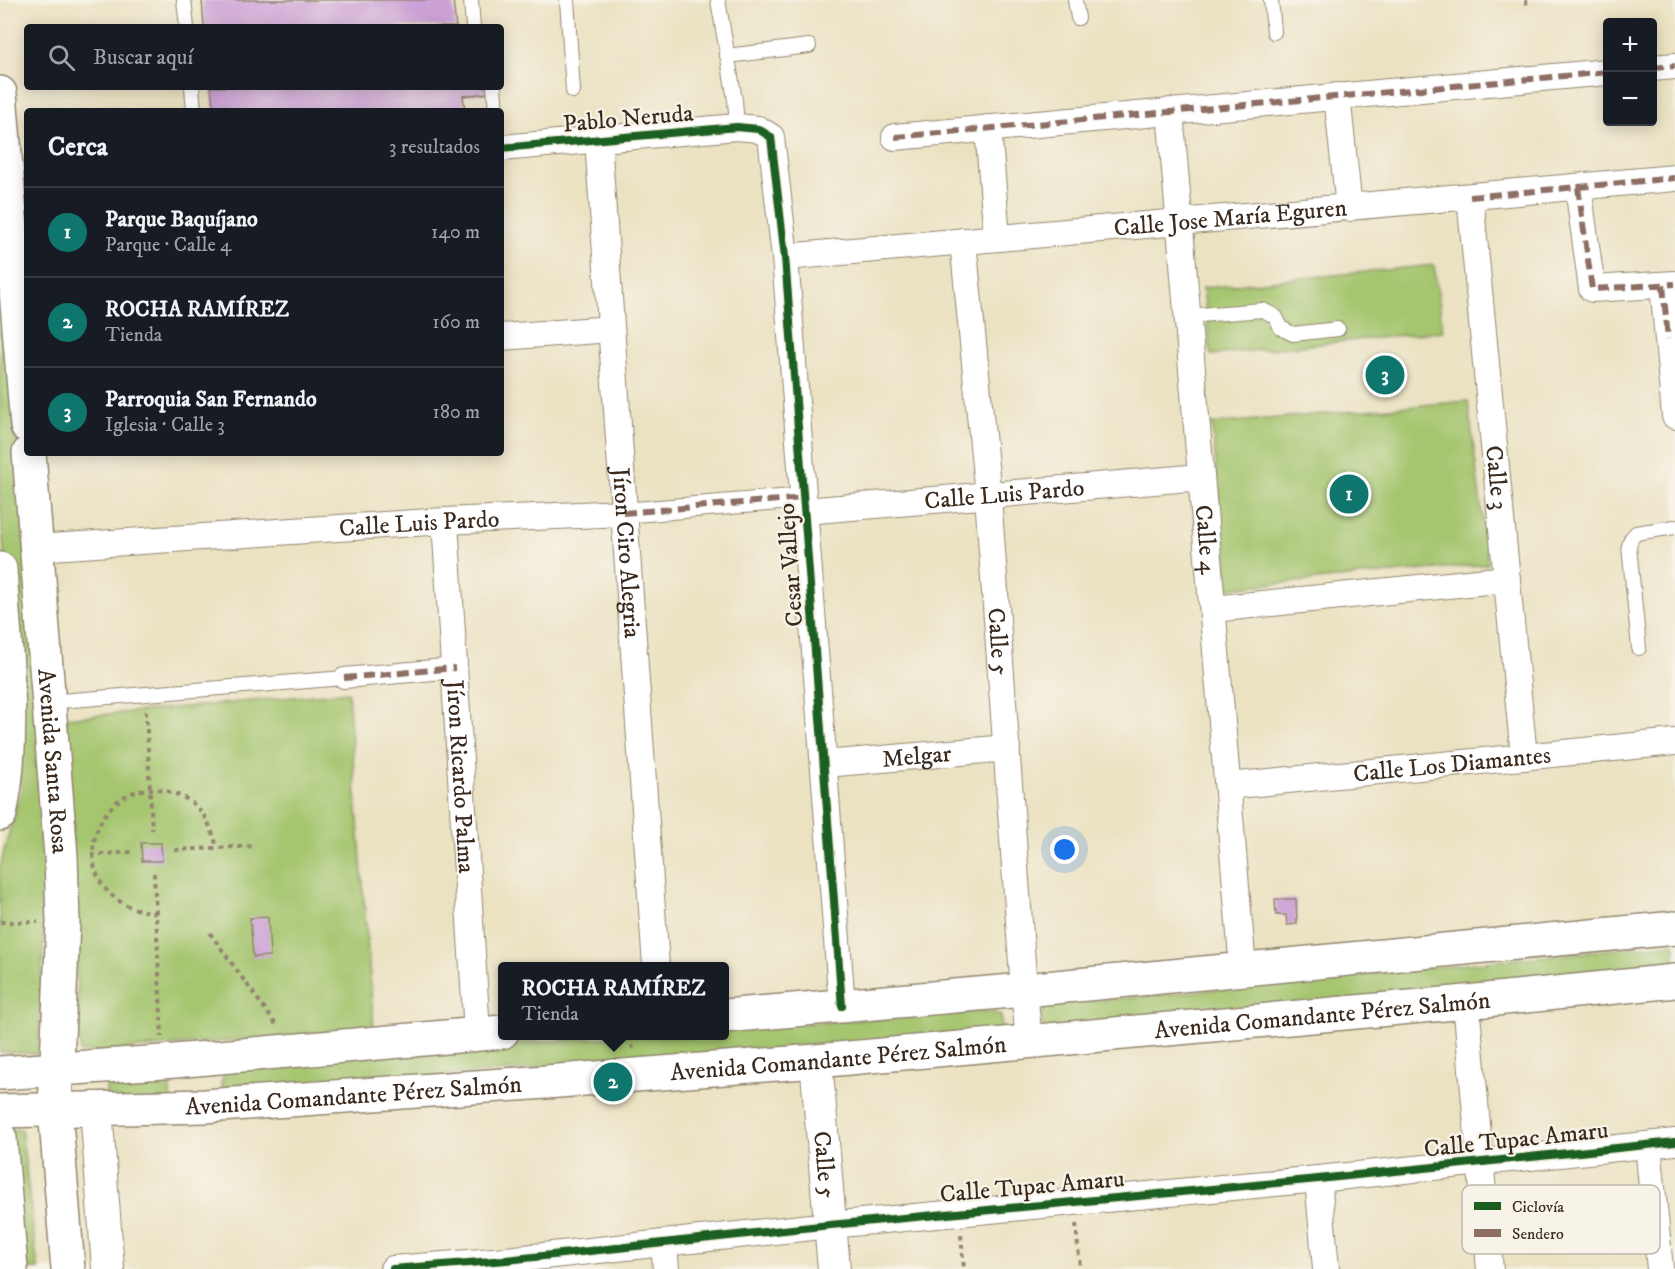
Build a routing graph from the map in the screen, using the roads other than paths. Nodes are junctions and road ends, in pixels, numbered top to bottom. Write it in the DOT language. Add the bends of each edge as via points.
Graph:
graph roads {
  1 [pos="184,0"];
  2 [pos="471,0"];
  3 [pos="567,0"];
  4 [pos="718,0"];
  5 [pos="1075,0"];
  6 [pos="1270,0"];
  7 [pos="1078,18"];
  8 [pos="187,24"];
  9 [pos="473,24"];
  10 [pos="1274,32"];
  11 [pos="809,46"];
  12 [pos="728,56"];
  13 [pos="1675,66"];
  14 [pos="1657,68"];
  15 [pos="1603,72"];
  16 [pos="192,90"];
  17 [pos="494,90"];
  18 [pos="573,91"];
  19 [pos="0,93"];
  20 [pos="1337,96"];
  21 [pos="194,108"];
  22 [pos="496,108"];
  23 [pos="1170,111"];
  24 [pos="747,128"];
  25 [pos="988,128"];
  26 [pos="896,137"];
  27 [pos="598,140"];
  28 [pos="504,148"];
  29 [pos="1675,178"];
  30 [pos="12,186"];
  31 [pos="1578,187"];
  32 [pos="1470,197"];
  33 [pos="1349,208"];
  34 [pos="1180,222"];
  35 [pos="997,238"];
  36 [pos="963,241"];
  37 [pos="784,257"];
  38 [pos="1669,285"];
  39 [pos="1187,316"];
  40 [pos="610,329"];
  41 [pos="1338,329"];
  42 [pos="504,337"];
  43 [pos="24,357"];
  44 [pos="1673,369"];
  45 [pos="1675,416"];
  46 [pos="29,456"];
  47 [pos="1201,477"];
  48 [pos="988,496"];
  49 [pos="805,505"];
  50 [pos="623,513"];
  51 [pos="446,521"];
  52 [pos="1675,527"];
  53 [pos="36,548"];
  54 [pos="0,569"];
  55 [pos="1507,579"];
  56 [pos="1213,609"];
  57 [pos="1639,648"];
  58 [pos="455,668"];
  59 [pos="344,678"];
  60 [pos="48,702"];
  61 [pos="1675,742"];
  62 [pos="1007,748"];
  63 [pos="1524,757"];
  64 [pos="825,764"];
  65 [pos="1228,786"];
  66 [pos="0,814"];
  67 [pos="1675,928"];
  68 [pos="656,962"];
  69 [pos="1244,969"];
  70 [pos="1675,981"];
  71 [pos="1024,990"];
  72 [pos="1466,1002"];
  73 [pos="842,1006"];
  74 [pos="729,1016"];
  75 [pos="490,1032"];
  76 [pos="1029,1041"];
  77 [pos="203,1058"];
  78 [pos="816,1060"];
  79 [pos="57,1069"];
  80 [pos="0,1073"];
  81 [pos="205,1106"];
  82 [pos="96,1108"];
  83 [pos="55,1109"];
  84 [pos="0,1111"];
  85 [pos="0,1138"];
  86 [pos="1675,1142"];
  87 [pos="1648,1145"];
  88 [pos="1482,1162"];
  89 [pos="1318,1179"];
  90 [pos="1484,1185"];
  91 [pos="1652,1185"];
  92 [pos="830,1225"];
  93 [pos="664,1243"];
  94 [pos="1489,1254"];
  95 [pos="1659,1254"];
  96 [pos="506,1265"];
  97 [pos="11,1269"];
  98 [pos="68,1269"];
  99 [pos="108,1269"];
  100 [pos="393,1269"];
  101 [pos="666,1269"];
  102 [pos="834,1269"];
  103 [pos="1326,1269"];
  104 [pos="1490,1269"];
  105 [pos="1660,1269"];
  1 -- 8 [label="lane"];
  2 -- 9 [label="lane"];
  3 -- 18 [label="lane"];
  4 -- 12 [label="lane"];
  5 -- 7 [label="lane"];
  6 -- 10 [label="lane"];
  11 -- 12 [label="lane"];
  12 -- 24 [label="lane"];
  13 -- 14 [label="street"];
  15 -- 20 [label="street"];
  16 -- 21 [label="lane"];
  17 -- 22 [label="lane"];
  19 -- 30 [label="main road"];
  20 -- 23 [label="street"];
  20 -- 33 [label="street"];
  23 -- 25 [label="street"];
  23 -- 34 [label="street, Calle 4"];
  24 -- 27 [label="street, Pablo Neruda"];
  24 -- 37 [label="street, Cesar Vallejo" via="771,137"];
  25 -- 26 [label="street"];
  25 -- 35 [label="street"];
  27 -- 28 [label="street, Pablo Neruda"];
  27 -- 40 [label="street, Jíron Ciro Alegria"];
  29 -- 31 [label="street, Calle Jose María Eguren"];
  30 -- 43 [label="main road"];
  31 -- 32 [label="street, Calle Jose María Eguren"];
  31 -- 38 [label="street" via="1592,289"];
  32 -- 33 [label="street, Calle Jose María Eguren"];
  32 -- 55 [label="street, Calle 3"];
  33 -- 34 [label="street, Calle Jose María Eguren"];
  34 -- 35 [label="street, Calle Jose María Eguren"];
  34 -- 39 [label="street, Calle 4"];
  35 -- 36 [label="street, Calle Jose María Eguren"];
  36 -- 37 [label="street, Calle Jose María Eguren"];
  36 -- 48 [label="street, Calle 5"];
  37 -- 49 [label="street, Cesar Vallejo"];
  38 -- 44 [label="street"];
  39 -- 41 [label="lane" via="1263,310 1293,334"];
  39 -- 47 [label="street, Calle 4"];
  40 -- 42 [label="street"];
  40 -- 50 [label="street, Jíron Ciro Alegria"];
  44 -- 45 [label="street"];
  46 -- 53 [label="main road, Avenida Santa Rosa"];
  47 -- 48 [label="street, Calle Luis Pardo"];
  47 -- 56 [label="street, Calle 4"];
  48 -- 49 [label="street, Calle Luis Pardo"];
  48 -- 62 [label="street, Calle 5"];
  49 -- 50 [label="street, Calle Luis Pardo"];
  49 -- 64 [label="street, Cesar Vallejo"];
  50 -- 51 [label="street, Calle Luis Pardo"];
  50 -- 68 [label="street, Jíron Ciro Alegria"];
  51 -- 53 [label="street, Calle Luis Pardo"];
  51 -- 58 [label="street, Jíron Ricardo Palma"];
  52 -- 57 [label="lane" via="1636,533 1631,539"];
  53 -- 60 [label="main road, Avenida Santa Rosa"];
  54 -- 66 [label="main road, Avenida Santa Rosa" via="10,726"];
  55 -- 56 [label="street"];
  55 -- 63 [label="street, Calle 3"];
  56 -- 65 [label="street, Calle 4"];
  58 -- 59 [label="street"];
  58 -- 75 [label="street, Jíron Ricardo Palma"];
  59 -- 60 [label="lane"];
  60 -- 79 [label="main road, Avenida Santa Rosa" via="63,922"];
  61 -- 63 [label="street, Calle Los Diamantes"];
  62 -- 64 [label="street, Melgar"];
  62 -- 71 [label="street, Calle 5"];
  63 -- 65 [label="street, Calle Los Diamantes"];
  64 -- 73 [label="street, Cesar Vallejo"];
  65 -- 69 [label="street, Calle 4"];
  67 -- 69 [label="main road"];
  69 -- 71 [label="main road"];
  70 -- 72 [label="main road, Avenida Comandante Pérez Salmón"];
  71 -- 73 [label="main road"];
  71 -- 76 [label="street, Calle 5"];
  72 -- 76 [label="main road, Avenida Comandante Pérez Salmón"];
  72 -- 88 [label="street"];
  73 -- 74 [label="main road"];
  75 -- 77 [label="main road, Avenida Comandante Pérez Salmón"];
  76 -- 78 [label="main road, Avenida Comandante Pérez Salmón"];
  77 -- 79 [label="main road, Avenida Comandante Pérez Salmón"];
  77 -- 81 [label="main road" via="194,1068 191,1082 195,1096"];
  78 -- 81 [label="main road, Avenida Comandante Pérez Salmón"];
  78 -- 92 [label="street, Calle 5"];
  79 -- 80 [label="main road, Avenida Comandante Pérez Salmón"];
  79 -- 83 [label="main road, Avenida Santa Rosa"];
  81 -- 82 [label="main road, Avenida Comandante Pérez Salmón"];
  82 -- 83 [label="main road, Avenida Comandante Pérez Salmón"];
  82 -- 99 [label="street"];
  83 -- 84 [label="main road, Avenida Comandante Pérez Salmón"];
  83 -- 98 [label="main road, Avenida Santa Rosa"];
  85 -- 97 [label="main road"];
  86 -- 87 [label="street, Calle Tupac Amaru"];
  87 -- 88 [label="street, Calle Tupac Amaru"];
  87 -- 91 [label="street"];
  88 -- 89 [label="street, Calle Tupac Amaru"];
  88 -- 90 [label="street"];
  89 -- 92 [label="street, Calle Tupac Amaru"];
  89 -- 103 [label="street"];
  92 -- 93 [label="street, Calle Tupac Amaru"];
  92 -- 102 [label="street, Calle 5"];
  93 -- 96 [label="street, Calle Tupac Amaru"];
  93 -- 101 [label="street"];
  94 -- 104 [label="street"];
  95 -- 105 [label="street"];
  96 -- 100 [label="street, Calle Tupac Amaru"];
}
